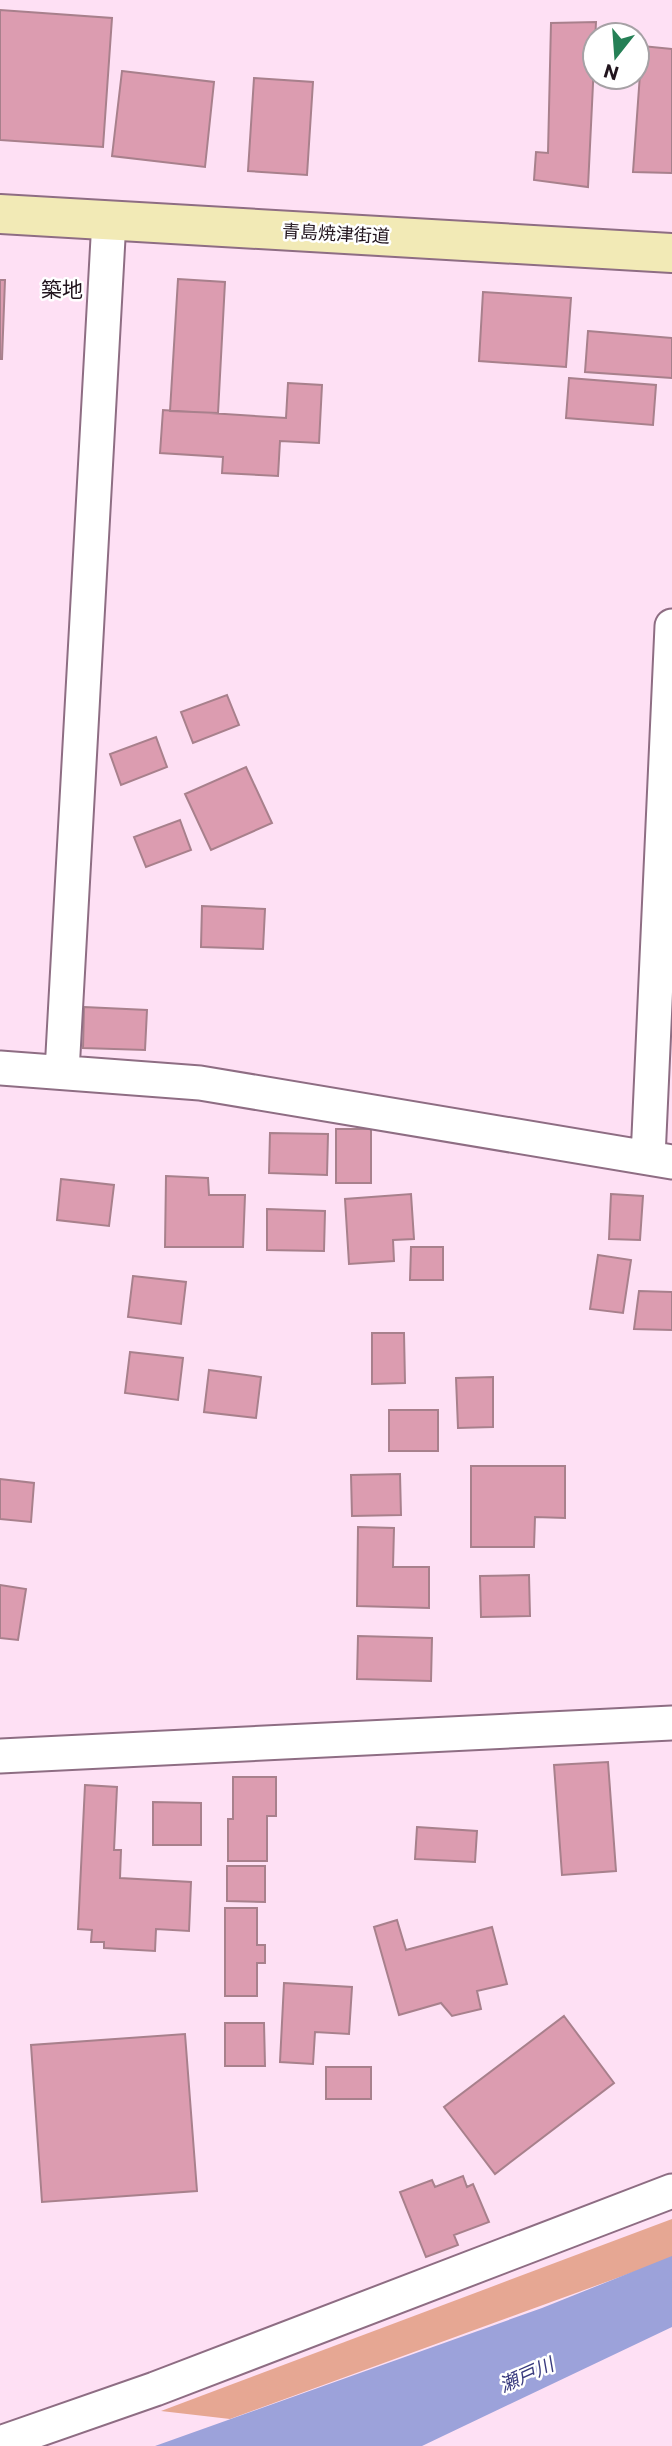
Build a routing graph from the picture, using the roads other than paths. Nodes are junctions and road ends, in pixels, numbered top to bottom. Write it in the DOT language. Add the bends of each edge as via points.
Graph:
graph roads {
  1 [pos="0,214"];
  2 [pos="110,220"];
  3 [pos="672,253"];
  4 [pos="672,626"];
  5 [pos="0,1068"];
  6 [pos="62,1072"];
  7 [pos="660,1160"];
  8 [pos="672,1723"];
  9 [pos="0,1756"];
  10 [pos="672,2191"];
  11 [pos="0,2444"];
  1 -- 2 [label="main road, 青島焼津街道"];
  2 -- 3 [label="main road, 青島焼津街道"];
  2 -- 6 [label="street"];
  4 -- 7 [label="street"];
  5 -- 6 [label="street"];
  6 -- 7 [label="street" via="200,1083"];
  8 -- 9 [label="street"];
  10 -- 11 [label="street"];
}
